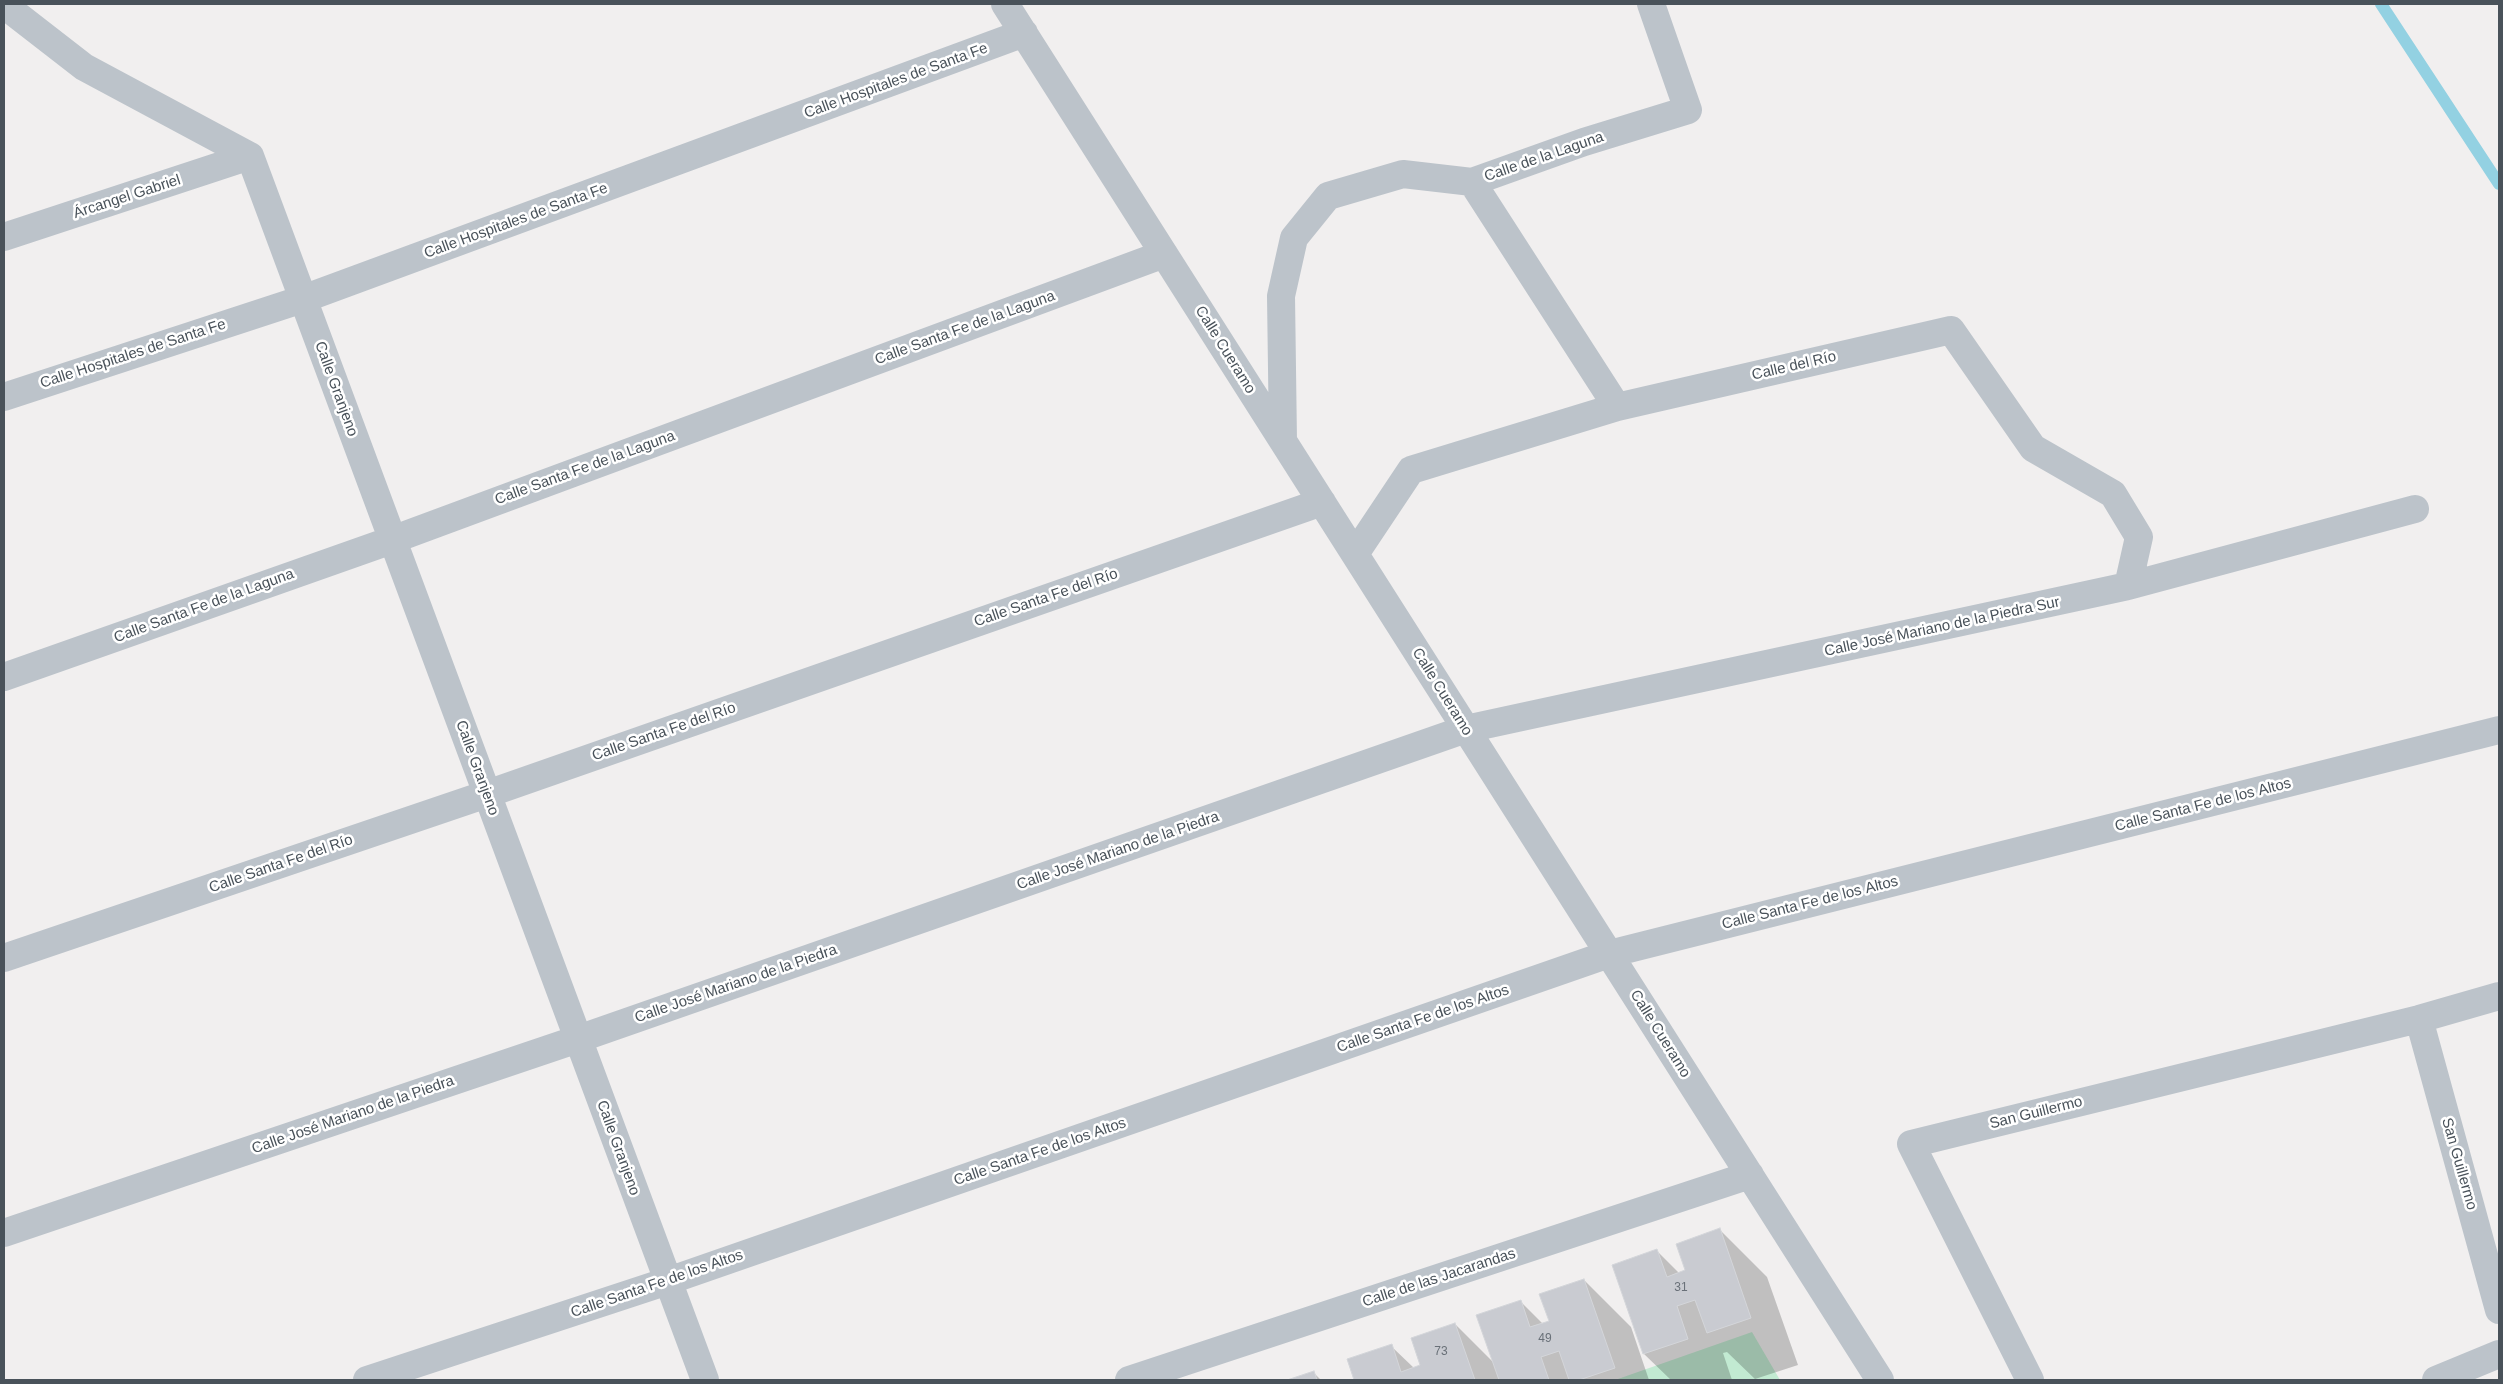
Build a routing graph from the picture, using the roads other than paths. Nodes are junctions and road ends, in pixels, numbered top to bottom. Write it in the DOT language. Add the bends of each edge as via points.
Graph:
graph roads {
  1 [pos="1005,4"];
  2 [pos="1651,4"];
  3 [pos="4,5"];
  4 [pos="1024,33"];
  5 [pos="250,156"];
  6 [pos="1472,182"];
  7 [pos="4,237"];
  8 [pos="1164,254"];
  9 [pos="303,299"];
  10 [pos="4,397"];
  11 [pos="1617,407"];
  12 [pos="1283,441"];
  13 [pos="1322,502"];
  14 [pos="2415,509"];
  15 [pos="392,540"];
  16 [pos="1355,554"];
  17 [pos="2128,586"];
  18 [pos="4,677"];
  19 [pos="1466,729"];
  20 [pos="2499,730"];
  21 [pos="487,794"];
  22 [pos="1609,954"];
  23 [pos="4,958"];
  24 [pos="2499,996"];
  25 [pos="2419,1019"];
  26 [pos="578,1039"];
  27 [pos="1750,1175"];
  28 [pos="4,1233"];
  29 [pos="668,1281"];
  30 [pos="2499,1310"];
  31 [pos="2499,1354"];
  32 [pos="1158,1376"];
  33 [pos="367,1380"];
  34 [pos="705,1380"];
  35 [pos="1129,1380"];
  36 [pos="1880,1380"];
  37 [pos="2030,1380"];
  38 [pos="2436,1380"];
  1 -- 4 [label="street, Calle Cueramo"];
  2 -- 6 [label="street, Calle de la Laguna" via="1688,110 1584,142"];
  3 -- 5 [label="street" via="84,67"];
  4 -- 8 [label="street, Calle Cueramo"];
  4 -- 9 [label="street, Calle Hospitales de Santa Fe"];
  5 -- 7 [label="street, Árcangel Gabriel"];
  5 -- 9 [label="street, Calle Granjeno"];
  6 -- 11 [label="street"];
  6 -- 12 [label="street, Calle de la Laguna" via="1403,174 1328,196 1294,238 1281,296"];
  8 -- 12 [label="street, Calle Cueramo"];
  8 -- 15 [label="street, Calle Santa Fe de la Laguna"];
  9 -- 10 [label="street, Calle Hospitales de Santa Fe"];
  9 -- 15 [label="street, Calle Granjeno"];
  11 -- 16 [label="street, Calle del Río" via="1411,470"];
  11 -- 17 [label="street, Calle del Río" via="1951,330 2033,448 2113,494 2139,537"];
  12 -- 13 [label="street, Calle Cueramo"];
  13 -- 16 [label="street, Calle Cueramo"];
  13 -- 21 [label="street, Calle Santa Fe del Río"];
  14 -- 17 [label="street, Calle José Mariano de la Piedra Sur"];
  15 -- 18 [label="street, Calle Santa Fe de la Laguna"];
  15 -- 21 [label="street, Calle Granjeno"];
  16 -- 19 [label="street, Calle Cueramo"];
  17 -- 19 [label="street, Calle José Mariano de la Piedra Sur"];
  19 -- 22 [label="street, Calle Cueramo"];
  19 -- 26 [label="street, Calle José Mariano de la Piedra"];
  20 -- 22 [label="street, Calle Santa Fe de los Altos"];
  21 -- 23 [label="street, Calle Santa Fe del Río"];
  21 -- 26 [label="street, Calle Granjeno"];
  22 -- 27 [label="street, Calle Cueramo"];
  22 -- 29 [label="street, Calle Santa Fe de los Altos"];
  24 -- 25 [label="street, San Guillermo"];
  25 -- 30 [label="street, San Guillermo"];
  25 -- 37 [label="street, San Guillermo" via="1911,1144"];
  26 -- 28 [label="street, Calle José Mariano de la Piedra"];
  26 -- 29 [label="street, Calle Granjeno"];
  27 -- 32 [label="street, Calle de las Jacarandas"];
  27 -- 36 [label="street, Calle Cueramo"];
  29 -- 33 [label="street, Calle Santa Fe de los Altos"];
  29 -- 34 [label="street, Calle Granjeno"];
  31 -- 38 [label="street"];
  32 -- 35 [label="street, Calle de las Jacarandas"];
}
